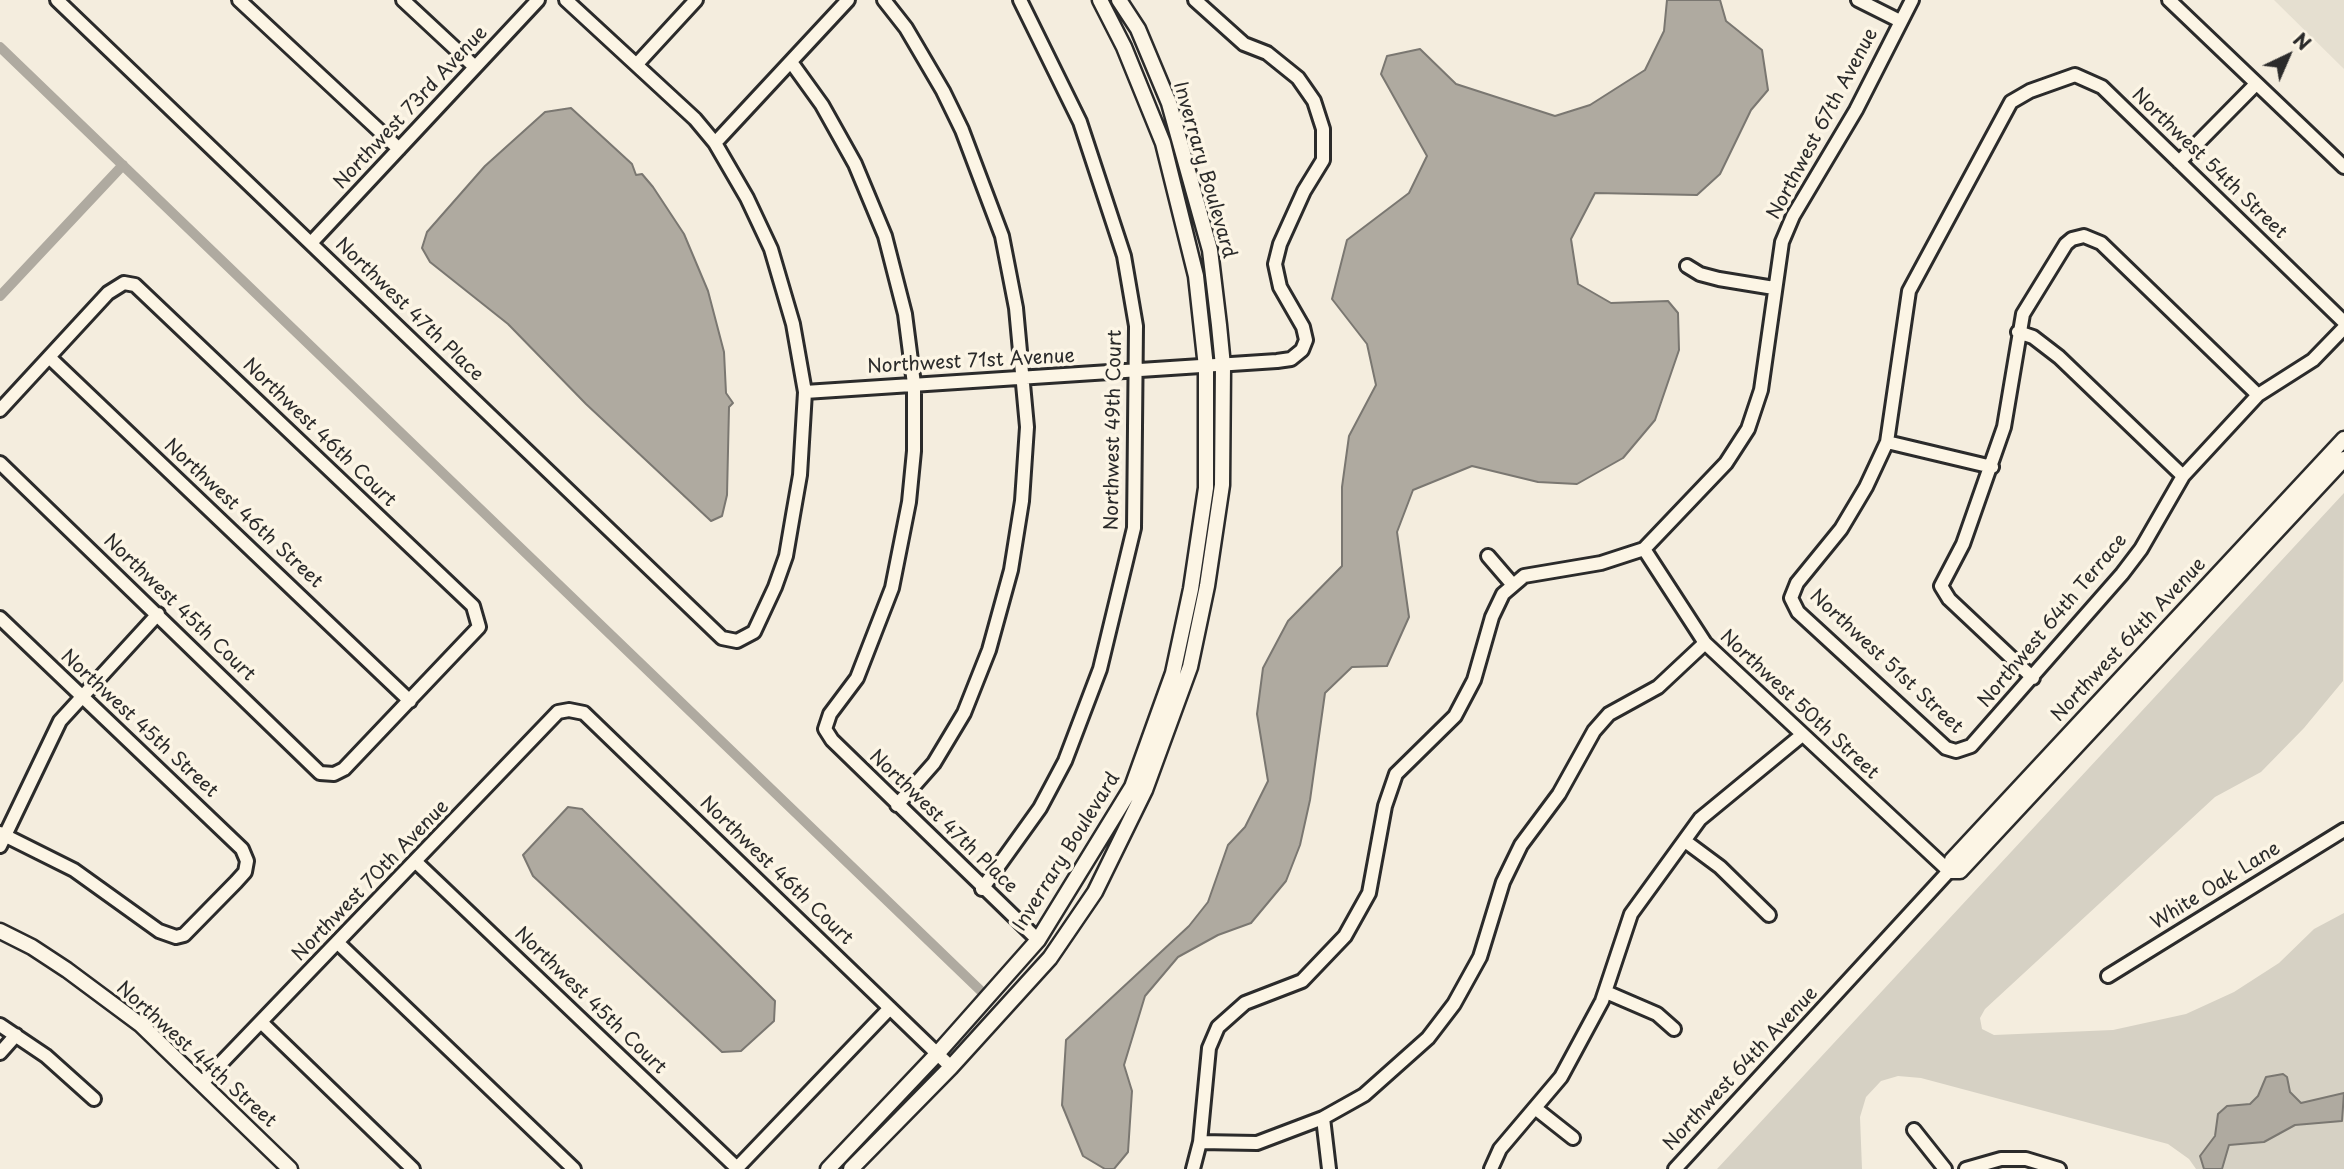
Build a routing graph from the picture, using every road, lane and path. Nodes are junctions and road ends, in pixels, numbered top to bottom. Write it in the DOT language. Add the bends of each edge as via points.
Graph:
graph roads {
  1 [pos="57,0"];
  2 [pos="239,0"];
  3 [pos="403,0"];
  4 [pos="538,0"];
  5 [pos="566,0"];
  6 [pos="696,0"];
  7 [pos="849,0"];
  8 [pos="884,0"];
  9 [pos="1020,0"];
  10 [pos="1100,0"];
  11 [pos="1119,0"];
  12 [pos="1195,0"];
  13 [pos="1858,0"];
  14 [pos="1912,0"];
  15 [pos="2169,0"];
  16 [pos="1900,21"];
  17 [pos="792,62"];
  18 [pos="637,64"];
  19 [pos="475,67"];
  20 [pos="2256,84"];
  21 [pos="715,143"];
  22 [pos="399,149"];
  23 [pos="2179,162"];
  24 [pos="2344,167"];
  25 [pos="311,243"];
  26 [pos="1686,266"];
  27 [pos="1774,288"];
  28 [pos="2344,322"];
  29 [pos="2344,328"];
  30 [pos="2018,332"];
  31 [pos="49,357"];
  32 [pos="1223,366"];
  33 [pos="1206,367"];
  34 [pos="1136,371"];
  35 [pos="1023,380"];
  36 [pos="914,384"];
  37 [pos="805,392"];
  38 [pos="2258,395"];
  39 [pos="0,410"];
  40 [pos="2344,439"];
  41 [pos="1887,442"];
  42 [pos="2344,459"];
  43 [pos="0,463"];
  44 [pos="1992,467"];
  45 [pos="2183,476"];
  46 [pos="1644,548"];
  47 [pos="1488,556"];
  48 [pos="1513,585"];
  49 [pos="158,614"];
  50 [pos="0,618"];
  51 [pos="1705,643"];
  52 [pos="2033,678"];
  53 [pos="81,696"];
  54 [pos="410,701"];
  55 [pos="569,710"];
  56 [pos="1802,735"];
  57 [pos="1956,751"];
  58 [pos="897,805"];
  59 [pos="2344,830"];
  60 [pos="2,838"];
  61 [pos="1685,841"];
  62 [pos="416,863"];
  63 [pos="1949,871"];
  64 [pos="982,889"];
  65 [pos="1769,915"];
  66 [pos="0,931"];
  67 [pos="1038,940"];
  68 [pos="338,943"];
  69 [pos="2108,975"];
  70 [pos="1606,992"];
  71 [pos="890,1008"];
  72 [pos="262,1023"];
  73 [pos="0,1025"];
  74 [pos="1674,1029"];
  75 [pos="16,1035"];
  76 [pos="0,1053"];
  77 [pos="937,1054"];
  78 [pos="951,1067"];
  79 [pos="202,1083"];
  80 [pos="94,1099"];
  81 [pos="1535,1108"];
  82 [pos="1323,1118"];
  83 [pos="1914,1130"];
  84 [pos="1573,1138"];
  85 [pos="1200,1142"];
  86 [pos="841,1156"];
  87 [pos="736,1168"];
  88 [pos="853,1168"];
  89 [pos="290,1169"];
  90 [pos="413,1169"];
  91 [pos="574,1169"];
  92 [pos="828,1169"];
  93 [pos="1193,1169"];
  94 [pos="1329,1169"];
  95 [pos="1491,1169"];
  96 [pos="1675,1169"];
  97 [pos="1945,1169"];
  98 [pos="1966,1169"];
  99 [pos="2059,1169"];
  1 -- 25 [label="street, Northwest 47th Place"];
  2 -- 22 [label="street"];
  3 -- 19 [label="street"];
  4 -- 19 [label="street, Northwest 73rd Avenue"];
  5 -- 18 [label="street"];
  6 -- 18 [label="street"];
  7 -- 17 [label="street"];
  8 -- 35 [label="street" via="943,91 1002,236"];
  9 -- 34 [label="street, Northwest 49th Court" via="1080,121 1124,256 1136,326"];
  10 -- 33 [label="street, Inverrary Boulevard" via="1163,143 1196,276"];
  11 -- 32 [label="street, Inverrary Boulevard" via="1138,29 1168,103 1189,173 1210,250"];
  12 -- 32 [label="street, Northwest 71st Avenue" via="1244,44 1267,53 1298,78 1314,101 1323,129 1323,160 1304,191 1275,264 1280,287 1303,327 1306,340 1302,350 1291,359"];
  13 -- 16 [label="street, Northwest 67th Avenue"];
  14 -- 16 [label="street, Northwest 67th Avenue"];
  15 -- 20 [label="street"];
  16 -- 27 [label="street, Northwest 67th Avenue" via="1856,110 1793,216 1782,242"];
  17 -- 21 [label="street"];
  17 -- 36 [label="street" via="855,164 884,236 905,314"];
  18 -- 21 [label="street"];
  19 -- 22 [label="street, Northwest 73rd Avenue"];
  20 -- 23 [label="street"];
  20 -- 24 [label="street"];
  21 -- 37 [label="street" via="771,249 793,324"];
  22 -- 25 [label="street, Northwest 73rd Avenue"];
  23 -- 28 [label="street, Northwest 54th Street"];
  23 -- 41 [label="street, Northwest 54th Street" via="2102,87 2075,75 2011,102 1909,291"];
  25 -- 37 [label="street, Northwest 47th Place" via="722,638 737,642 754,632 786,556 800,475"];
  26 -- 27 [label="street" via="1700,275"];
  27 -- 46 [label="street, Northwest 67th Avenue" via="1761,390 1748,429 1726,463"];
  29 -- 38 [label="street, Northwest 64th Terrace" via="2313,360"];
  30 -- 38 [label="street" via="2028,301 2066,244 2078,236 2091,237"];
  30 -- 44 [label="street" via="2004,427"];
  30 -- 45 [label="street" via="2033,337 2059,358"];
  31 -- 39 [label="street"];
  31 -- 54 [label="street, Northwest 46th Street"];
  31 -- 54 [label="street, Northwest 46th Court" via="108,293 124,283 135,285 473,606 479,620 474,635"];
  32 -- 33 [label="street, Northwest 71st Avenue"];
  32 -- 78 [label="street, Inverrary Boulevard" via="1222,473 1208,586 1190,667 1145,790 1095,892 1050,958"];
  33 -- 34 [label="street, Northwest 71st Avenue"];
  33 -- 67 [label="street, Inverrary Boulevard" via="1206,488 1173,673 1132,787"];
  34 -- 35 [label="street, Northwest 71st Avenue"];
  34 -- 64 [label="street, Northwest 49th Court" via="1134,528 1100,669 1059,773 1040,808"];
  35 -- 36 [label="street, Northwest 71st Avenue"];
  35 -- 58 [label="street" via="1027,427 1022,501 1011,570 989,650 964,713 940,753"];
  36 -- 37 [label="street, Northwest 71st Avenue"];
  36 -- 58 [label="street, Northwest 47th Place" via="909,502 892,587 857,678 825,729"];
  38 -- 45 [label="street, Northwest 64th Terrace"];
  40 -- 63 [label="street, Northwest 64th Avenue" via="1952,860"];
  41 -- 44 [label="street"];
  41 -- 57 [label="street, Northwest 51st Street" via="1848,519 1797,583 1791,598 1798,612 1946,748"];
  42 -- 63 [label="street, Northwest 64th Avenue" via="1960,871"];
  43 -- 49 [label="street, Northwest 45th Court"];
  44 -- 52 [label="street" via="1963,544 1941,586 1949,600"];
  45 -- 52 [label="street, Northwest 64th Terrace" via="2141,549"];
  46 -- 48 [label="street, Northwest 67th Avenue" via="1601,563 1524,576"];
  46 -- 51 [label="street, Northwest 50th Street"];
  47 -- 48 [label="street"];
  48 -- 85 [label="street" via="1492,617 1474,680 1455,716 1396,774 1385,806 1369,893 1345,936 1302,981 1245,1003 1218,1027 1209,1048"];
  49 -- 53 [label="street"];
  49 -- 54 [label="street, Northwest 45th Court" via="320,773 344,769"];
  50 -- 53 [label="street, Northwest 45th Street"];
  51 -- 56 [label="street, Northwest 50th Street"];
  51 -- 82 [label="street" via="1658,687 1609,714 1594,731 1559,794 1521,845 1503,882 1480,957 1454,1004 1428,1038 1364,1095"];
  52 -- 57 [label="street, Northwest 64th Terrace" via="1971,746"];
  53 -- 60 [label="street" via="60,721"];
  53 -- 60 [label="street, Northwest 45th Street" via="242,849 245,872 192,928 176,937 159,931 74,870"];
  55 -- 62 [label="street, Northwest 70th Avenue" via="558,712"];
  55 -- 71 [label="street, Northwest 46th Court" via="584,713"];
  56 -- 61 [label="street" via="1706,813"];
  56 -- 63 [label="street, Northwest 50th Street"];
  58 -- 64 [label="street, Northwest 47th Place"];
  59 -- 69 [label="street, White Oak Lane"];
  61 -- 65 [label="street" via="1720,867"];
  61 -- 70 [label="street" via="1631,914"];
  62 -- 68 [label="street, Northwest 70th Avenue"];
  62 -- 87 [label="street, Northwest 45th Court"];
  63 -- 96 [label="street, Northwest 64th Avenue"];
  64 -- 67 [label="street, Northwest 47th Place"];
  66 -- 79 [label="street, Northwest 44th Street" via="90,986 141,1025"];
  67 -- 77 [label="street, Inverrary Boulevard"];
  68 -- 72 [label="street, Northwest 70th Avenue"];
  68 -- 91 [label="street"];
  70 -- 74 [label="street" via="1657,1014"];
  70 -- 81 [label="street" via="1561,1077"];
  71 -- 77 [label="street, Northwest 46th Court"];
  71 -- 87 [label="street"];
  72 -- 79 [label="street, Northwest 70th Avenue"];
  72 -- 90 [label="street"];
  73 -- 75 [label="street"];
  75 -- 76 [label="street"];
  75 -- 80 [label="street"];
  77 -- 78 [label="street, Northwest 46th Court"];
  77 -- 86 [label="street, Inverrary Boulevard"];
  78 -- 88 [label="street, Inverrary Boulevard"];
  79 -- 89 [label="street, Northwest 44th Street"];
  81 -- 84 [label="street"];
  81 -- 95 [label="street" via="1500,1149"];
  82 -- 85 [label="street" via="1257,1143"];
  82 -- 94 [label="street"];
  83 -- 97 [label="street"];
  85 -- 93 [label="street"];
  86 -- 88 [label="street"];
  86 -- 92 [label="street, Inverrary Boulevard"];
  98 -- 99 [label="street" via="2001,1159 2026,1159"];
}
